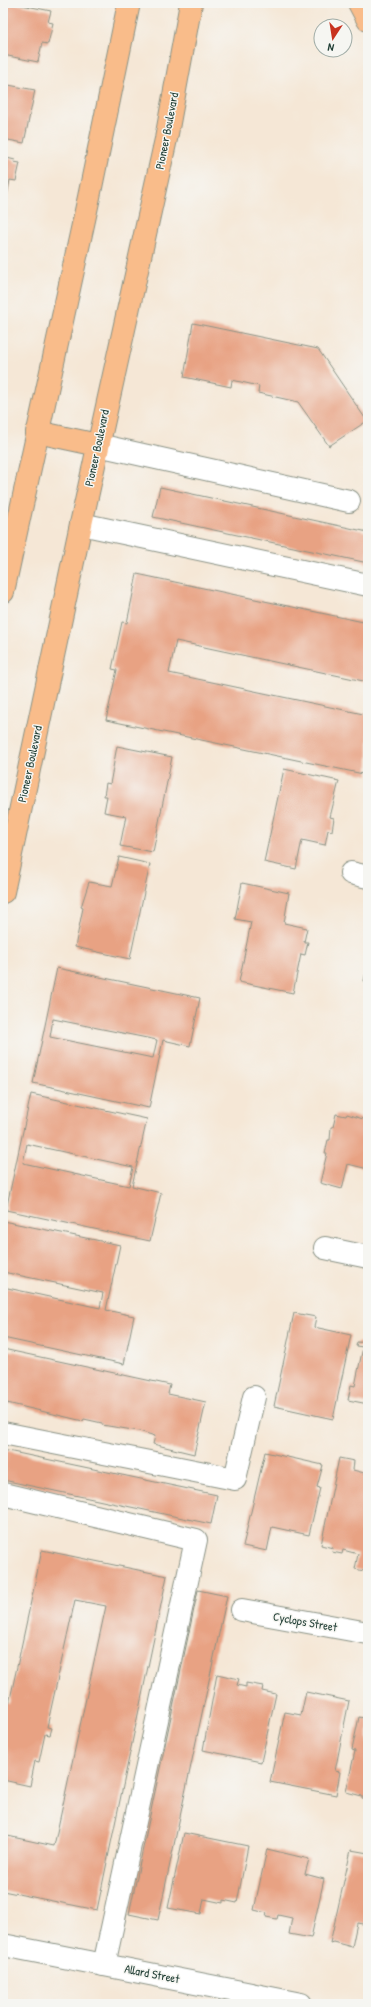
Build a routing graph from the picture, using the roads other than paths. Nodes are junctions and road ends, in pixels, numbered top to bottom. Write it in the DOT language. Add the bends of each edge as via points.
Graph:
graph roads {
  1 [pos="129,3"];
  2 [pos="191,3"];
  3 [pos="360,3"];
  4 [pos="368,20"];
  5 [pos="37,432"];
  6 [pos="98,445"];
  7 [pos="348,501"];
  8 [pos="81,524"];
  9 [pos="368,585"];
  10 [pos="3,592"];
  11 [pos="3,892"];
  12 [pos="325,1248"];
  13 [pos="368,1257"];
  14 [pos="254,1397"];
  15 [pos="3,1433"];
  16 [pos="3,1494"];
  17 [pos="242,1610"];
  18 [pos="368,1633"];
  19 [pos="3,1945"];
  20 [pos="104,1965"];
  21 [pos="273,2001"];
  22 [pos="301,2004"];
  1 -- 5 [label="main road"];
  2 -- 6 [label="main road, Pioneer Boulevard" via="166,139"];
  3 -- 4 [label="main road"];
  5 -- 6 [label="main road"];
  5 -- 10 [label="main road"];
  6 -- 7 [label="street"];
  6 -- 8 [label="main road, Pioneer Boulevard"];
  8 -- 9 [label="street"];
  8 -- 11 [label="main road, Pioneer Boulevard"];
  12 -- 13 [label="street"];
  14 -- 15 [label="street" via="235,1479"];
  16 -- 20 [label="street" via="196,1540"];
  17 -- 18 [label="street, Cyclops Street"];
  19 -- 20 [label="street, Allard Street"];
  20 -- 21 [label="street, Allard Street"];
  21 -- 22 [label="street, Allard Street"];
}
